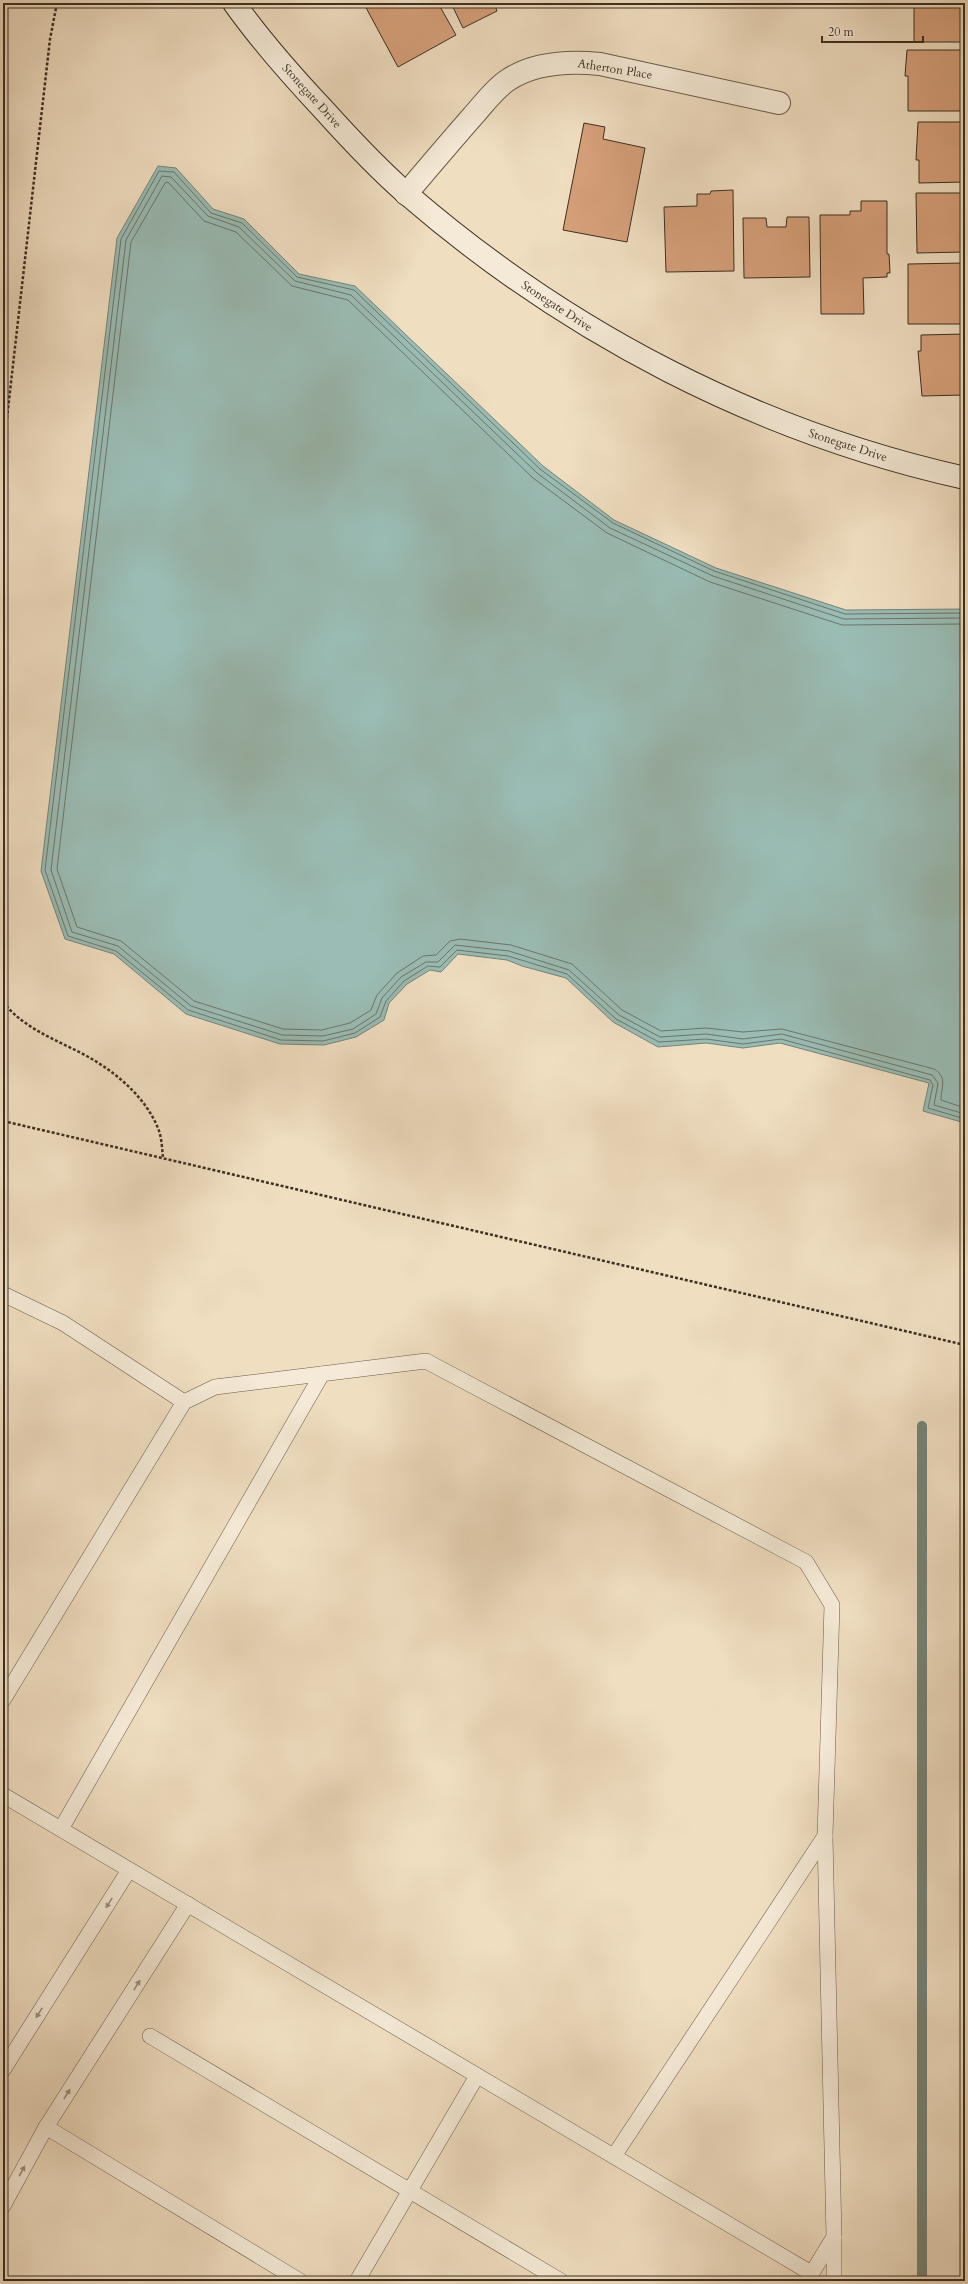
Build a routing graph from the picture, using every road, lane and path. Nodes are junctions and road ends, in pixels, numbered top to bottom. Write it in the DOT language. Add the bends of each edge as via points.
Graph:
graph roads {
  1 [pos="57,3"];
  2 [pos="234,3"];
  3 [pos="780,103"];
  4 [pos="406,194"];
  5 [pos="3,454"];
  6 [pos="965,478"];
  7 [pos="3,1002"];
  8 [pos="3,1121"];
  9 [pos="163,1158"];
  10 [pos="3,1294"];
  11 [pos="965,1345"];
  12 [pos="322,1374"];
  13 [pos="184,1402"];
  14 [pos="3,1700"];
  15 [pos="3,1795"];
  16 [pos="61,1828"];
  17 [pos="825,1836"];
  18 [pos="130,1870"];
  19 [pos="188,1904"];
  20 [pos="150,2036"];
  21 [pos="3,2070"];
  22 [pos="477,2076"];
  23 [pos="46,2127"];
  24 [pos="614,2156"];
  25 [pos="409,2191"];
  26 [pos="3,2206"];
  27 [pos="834,2237"];
  28 [pos="809,2277"];
  29 [pos="300,2281"];
  30 [pos="357,2281"];
  31 [pos="561,2281"];
  32 [pos="834,2281"];
  1 -- 5 [label="path" via="50,39"];
  2 -- 4 [label="street, Stonegate Drive" via="295,79"];
  3 -- 4 [label="street, Atherton Place" via="600,64 554,63 508,80 488,99"];
  4 -- 6 [label="street, Stonegate Drive" via="503,270 576,320 637,356 776,420 894,460"];
  7 -- 9 [label="path" via="35,1030 100,1063 130,1088 158,1128"];
  8 -- 9 [label="path"];
  9 -- 11 [label="path"];
  10 -- 13 [label="lane" via="63,1323"];
  12 -- 13 [label="lane" via="215,1387"];
  12 -- 16 [label="lane"];
  12 -- 17 [label="lane" via="426,1361 806,1562 832,1605"];
  13 -- 14 [label="lane"];
  15 -- 16 [label="lane"];
  16 -- 18 [label="lane"];
  17 -- 24 [label="lane"];
  17 -- 27 [label="lane"];
  18 -- 19 [label="lane"];
  18 -- 21 [label="lane, one-way"];
  19 -- 22 [label="lane"];
  23 -- 19 [label="lane, one-way"];
  20 -- 25 [label="lane"];
  22 -- 24 [label="lane"];
  22 -- 25 [label="lane"];
  26 -- 23 [label="lane, one-way"];
  23 -- 29 [label="lane"];
  24 -- 28 [label="lane"];
  25 -- 30 [label="lane"];
  25 -- 31 [label="lane"];
  27 -- 28 [label="lane"];
  27 -- 32 [label="lane"];
}
